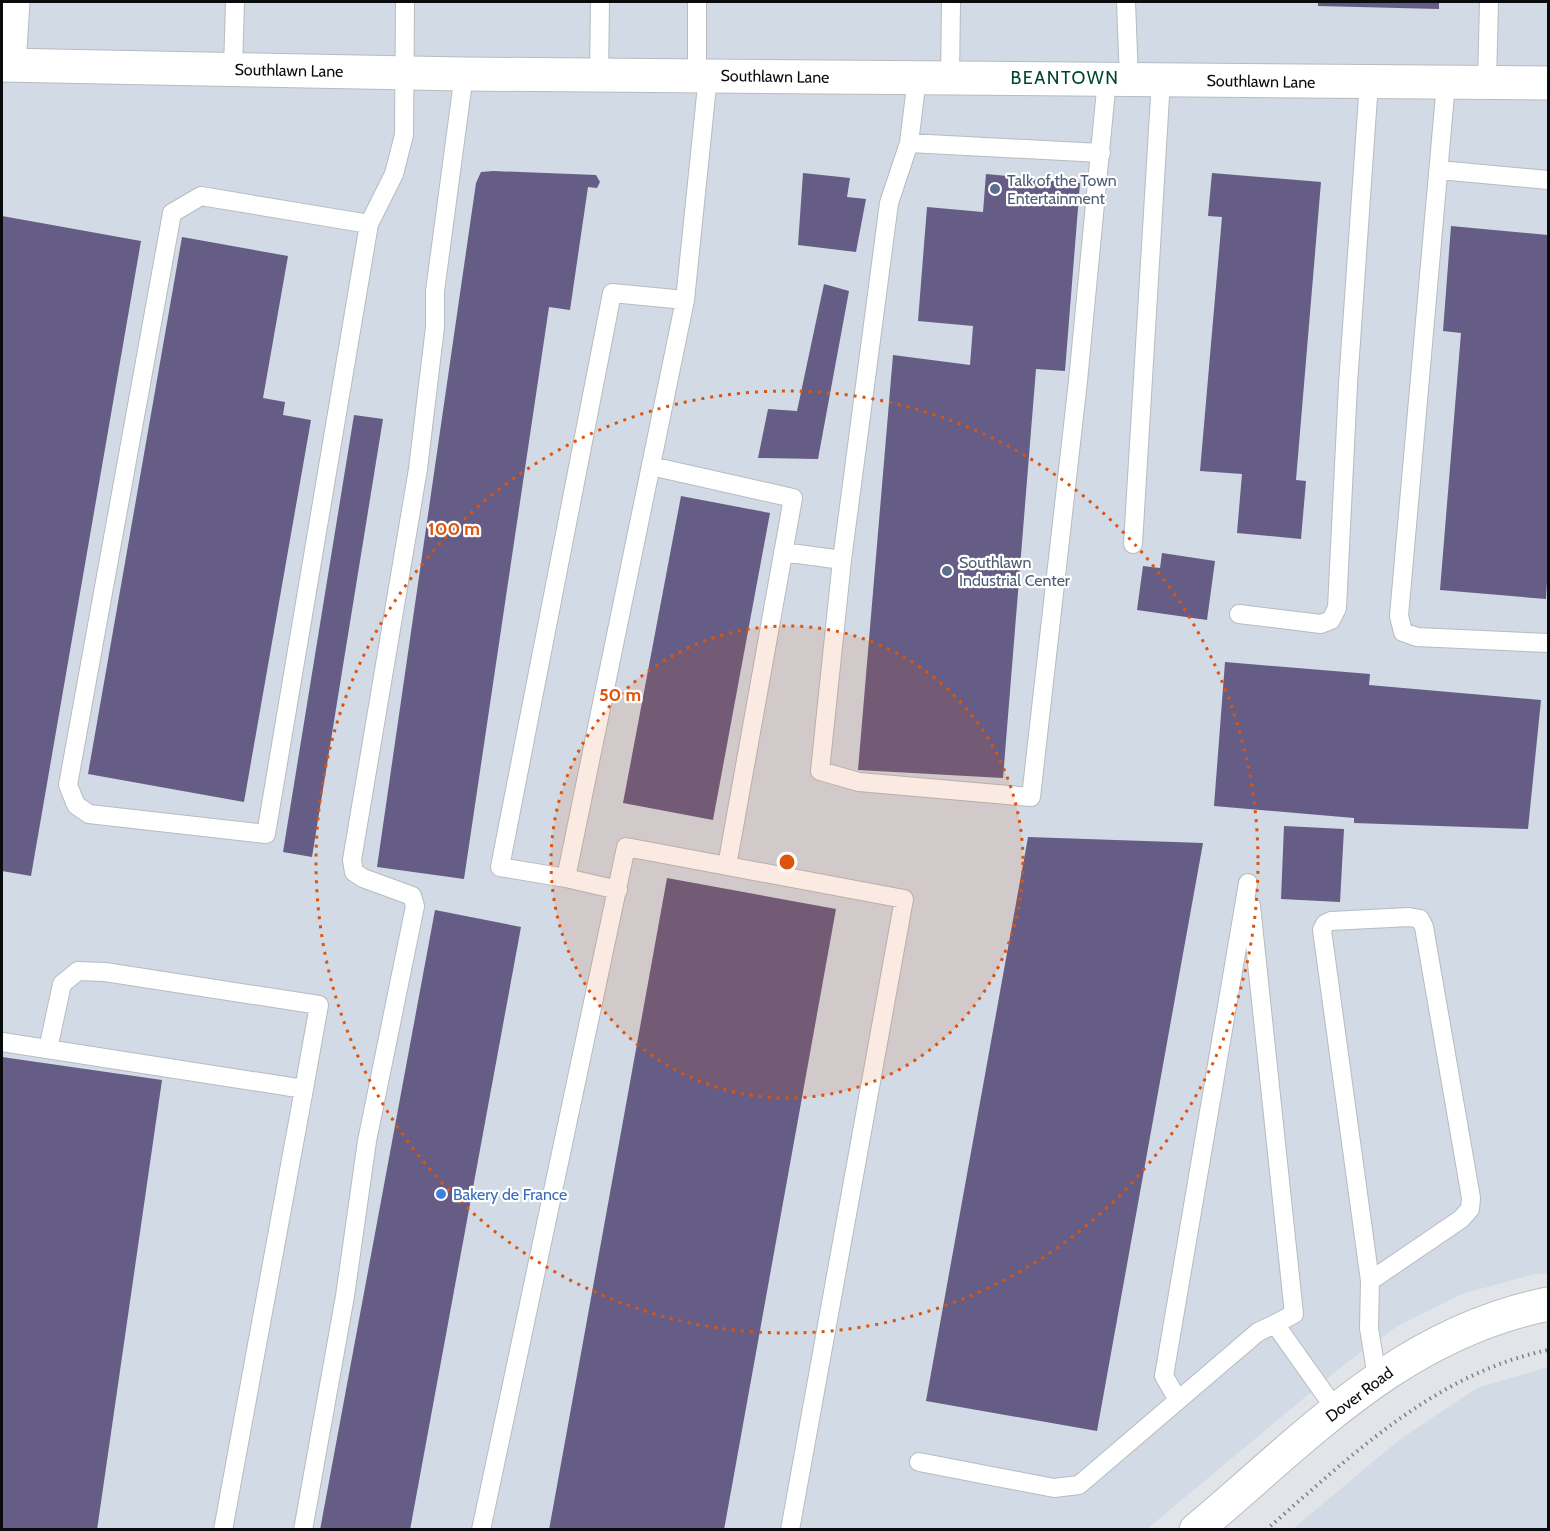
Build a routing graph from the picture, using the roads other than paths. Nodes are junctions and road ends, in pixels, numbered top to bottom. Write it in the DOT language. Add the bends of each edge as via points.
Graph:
graph roads {
  1 [pos="13,2"];
  2 [pos="235,2"];
  3 [pos="405,2"];
  4 [pos="600,2"];
  5 [pos="697,2"];
  6 [pos="951,2"];
  7 [pos="1126,2"];
  8 [pos="1489,2"];
  9 [pos="5,65"];
  10 [pos="233,69"];
  11 [pos="405,72"];
  12 [pos="464,74"];
  13 [pos="599,75"];
  14 [pos="702,76"];
  15 [pos="917,78"];
  16 [pos="950,78"];
  17 [pos="1118,80"];
  18 [pos="1161,80"];
  19 [pos="1368,82"];
  20 [pos="1548,82"];
  21 [pos="1446,83"];
  22 [pos="1487,83"];
  23 [pos="909,143"];
  24 [pos="1101,153"];
  25 [pos="1439,170"];
  26 [pos="1548,180"];
  27 [pos="369,224"];
  28 [pos="685,300"];
  29 [pos="651,466"];
  30 [pos="1133,544"];
  31 [pos="783,552"];
  32 [pos="842,560"];
  33 [pos="1239,614"];
  34 [pos="1548,643"];
  35 [pos="727,866"];
  36 [pos="566,878"];
  37 [pos="618,890"];
  38 [pos="2,1042"];
  39 [pos="48,1049"];
  40 [pos="304,1089"];
  41 [pos="1370,1281"];
  42 [pos="1548,1304"];
  43 [pos="1275,1324"];
  44 [pos="1377,1378"];
  45 [pos="1178,1400"];
  46 [pos="1336,1410"];
  47 [pos="919,1462"];
  48 [pos="223,1530"];
  49 [pos="303,1530"];
  50 [pos="481,1530"];
  51 [pos="790,1530"];
  52 [pos="1196,1530"];
  1 -- 9 [label="street"];
  2 -- 10 [label="lane"];
  3 -- 11 [label="lane"];
  4 -- 13 [label="lane"];
  5 -- 14 [label="lane"];
  6 -- 16 [label="lane"];
  7 -- 17 [label="lane"];
  8 -- 22 [label="lane"];
  9 -- 10 [label="street, Southlawn Lane"];
  10 -- 11 [label="street, Southlawn Lane"];
  11 -- 12 [label="street, Southlawn Lane"];
  11 -- 27 [label="lane" via="404,135 394,174"];
  12 -- 13 [label="street, Southlawn Lane"];
  12 -- 49 [label="lane" via="435,291 435,327 418,469 352,860 354,872 412,896 415,906 368,1141"];
  13 -- 14 [label="street, Southlawn Lane"];
  14 -- 15 [label="street, Southlawn Lane"];
  14 -- 28 [label="lane"];
  15 -- 16 [label="street, Southlawn Lane"];
  15 -- 23 [label="lane"];
  16 -- 17 [label="street, Southlawn Lane"];
  17 -- 18 [label="street, Southlawn Lane"];
  17 -- 24 [label="lane"];
  18 -- 19 [label="street, Southlawn Lane"];
  18 -- 30 [label="lane"];
  19 -- 21 [label="street, Southlawn Lane"];
  19 -- 33 [label="lane" via="1337,608 1331,620 1321,624"];
  20 -- 22 [label="street, Southlawn Lane"];
  21 -- 22 [label="street, Southlawn Lane"];
  21 -- 25 [label="lane"];
  23 -- 24 [label="lane"];
  23 -- 32 [label="lane" via="889,203"];
  24 -- 32 [label="lane" via="1031,797 859,782 819,771"];
  25 -- 26 [label="lane"];
  25 -- 34 [label="lane" via="1399,616 1403,632 1417,637"];
  27 -- 27 [label="lane" via="266,834 89,814 76,805 68,785 172,213 201,196"];
  28 -- 29 [label="lane"];
  28 -- 36 [label="lane" via="612,293 500,867"];
  29 -- 31 [label="lane" via="793,498"];
  29 -- 36 [label="lane"];
  31 -- 32 [label="lane"];
  31 -- 35 [label="lane"];
  35 -- 37 [label="lane" via="626,847"];
  35 -- 51 [label="lane" via="904,899"];
  36 -- 37 [label="lane"];
  37 -- 50 [label="lane"];
  38 -- 39 [label="lane"];
  39 -- 40 [label="lane"];
  39 -- 40 [label="lane" via="62,984 78,971 319,1005"];
  40 -- 48 [label="lane"];
  41 -- 41 [label="lane" via="1322,930 1331,921 1409,917 1420,919 1424,927 1470,1209"];
  41 -- 44 [label="lane" via="1369,1328"];
  42 -- 44 [label="street, Dover Road" via="1458,1331"];
  43 -- 45 [label="lane" via="1258,1332"];
  43 -- 45 [label="lane" via="1294,1314 1248,883 1164,1376"];
  43 -- 46 [label="lane"];
  44 -- 46 [label="street, Dover Road"];
  45 -- 47 [label="lane" via="1079,1485 1054,1488"];
  46 -- 52 [label="street, Dover Road"];
}
